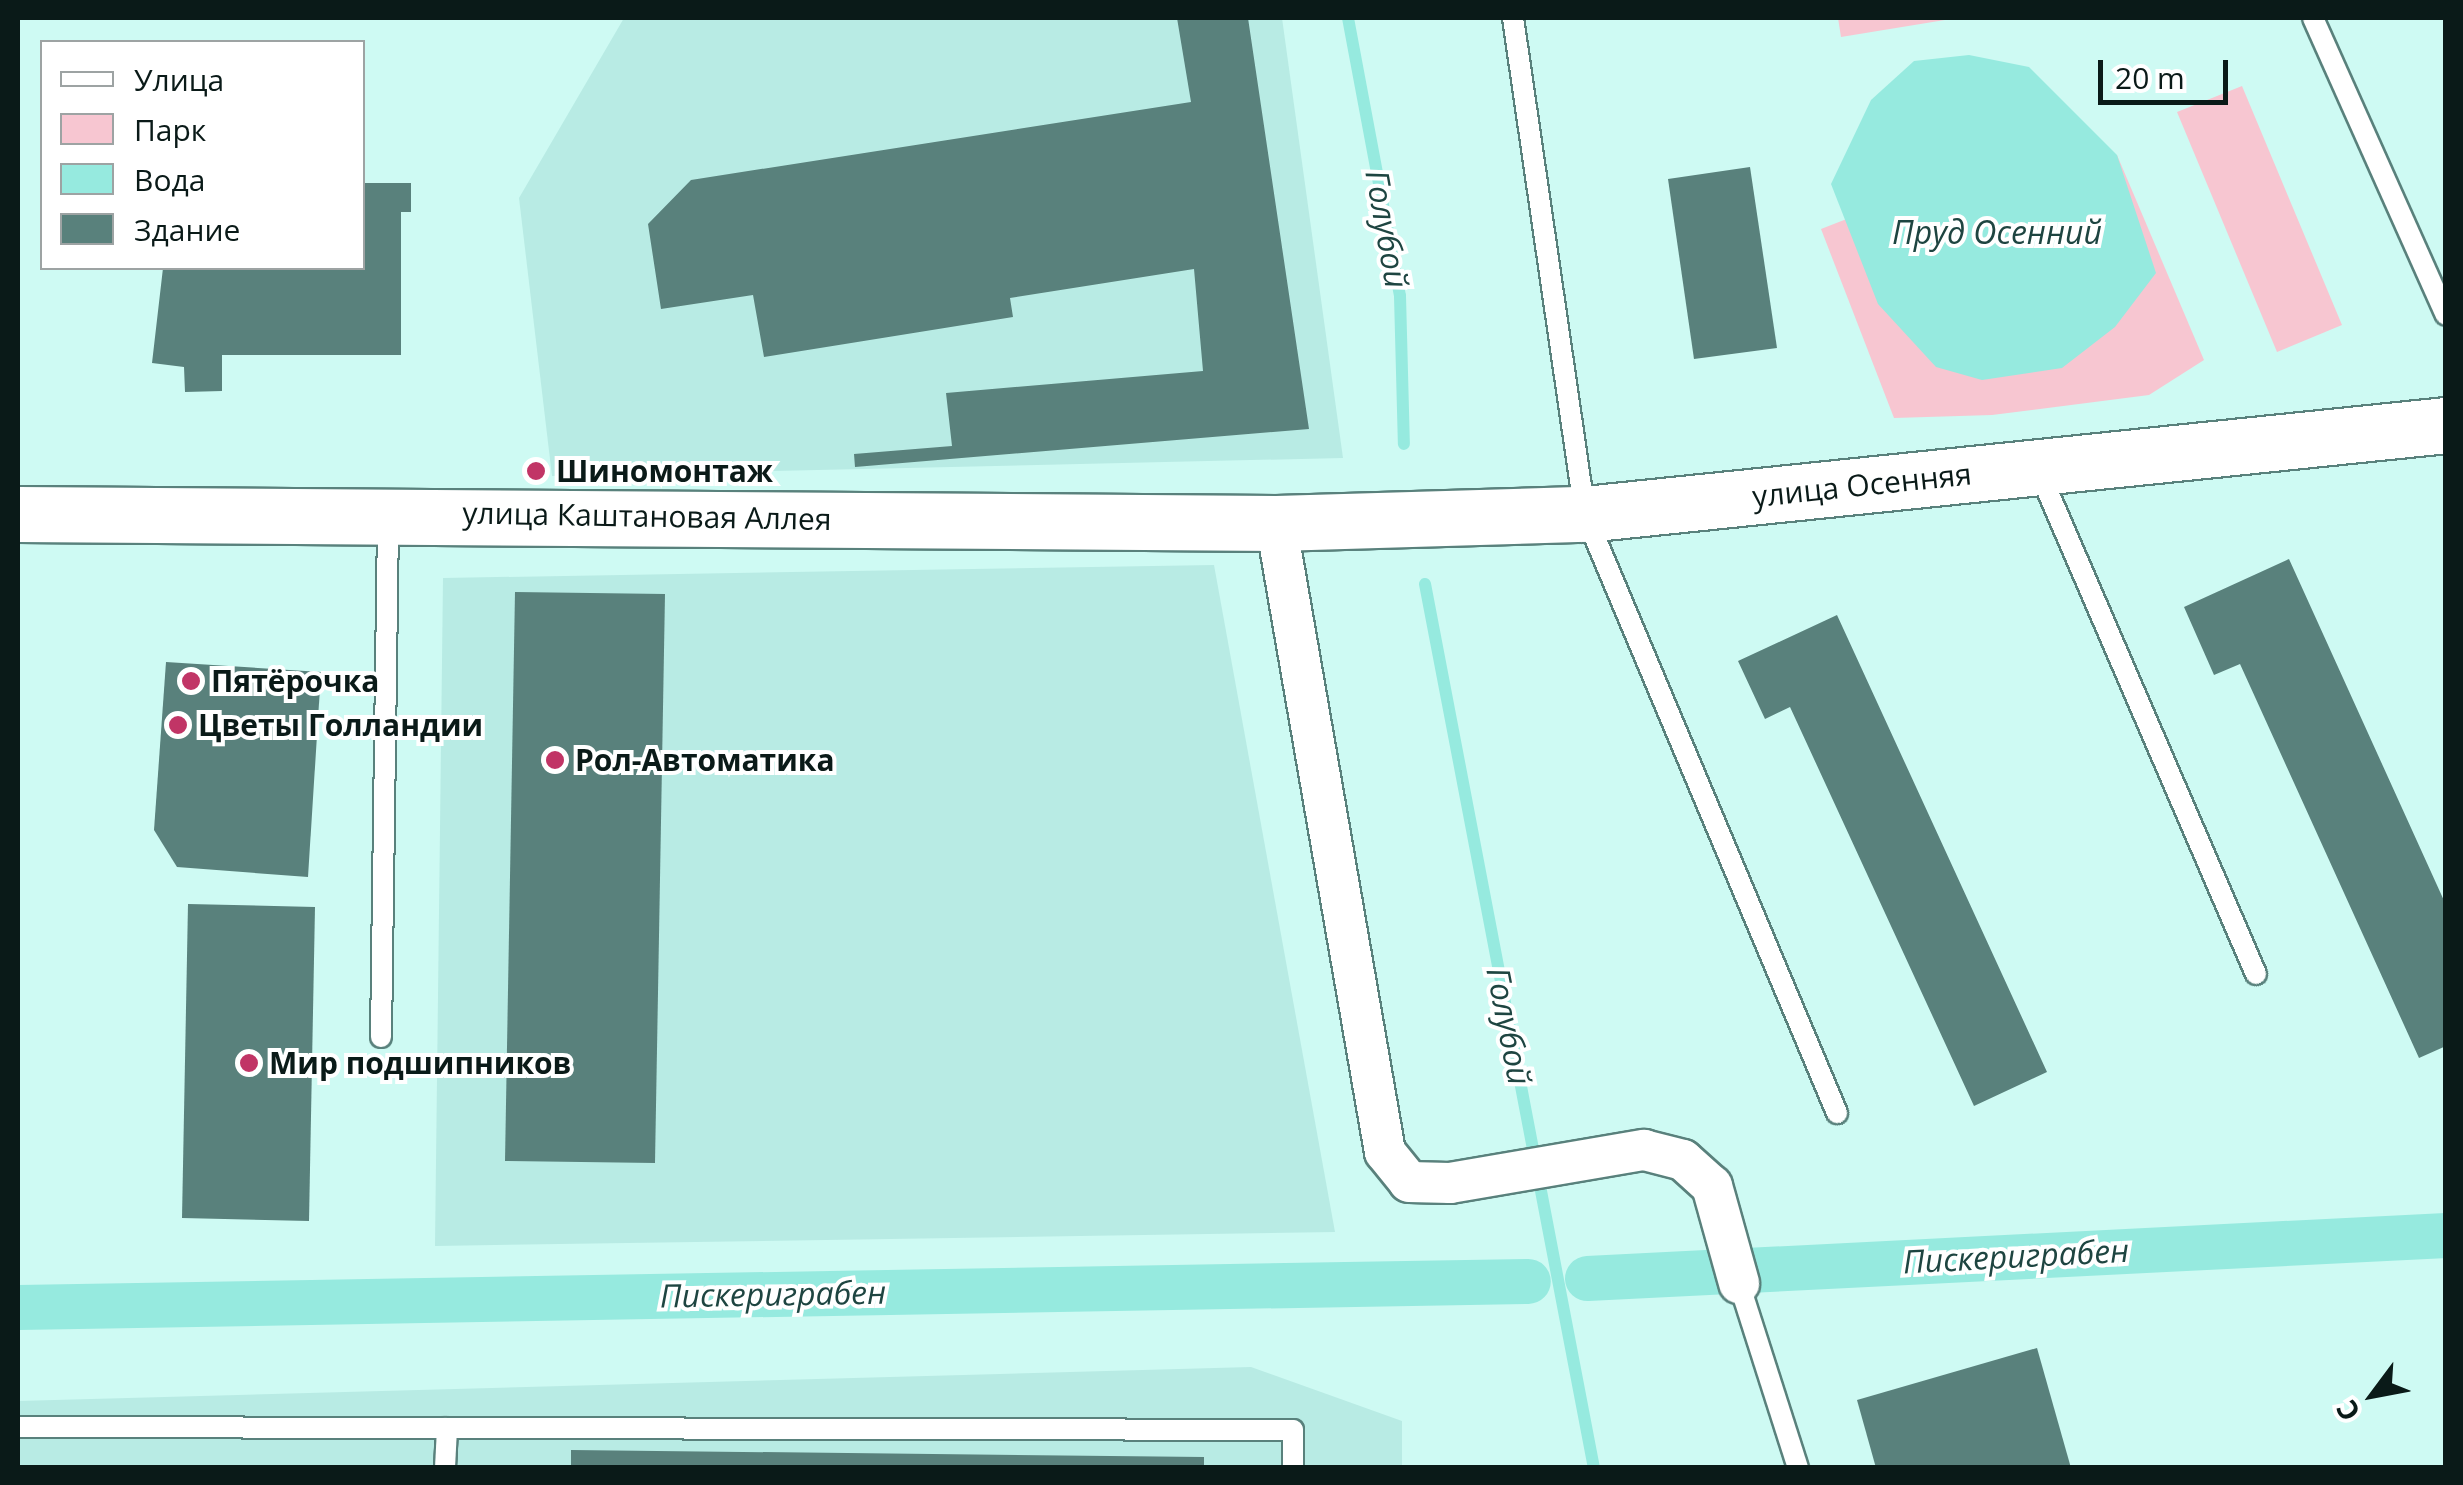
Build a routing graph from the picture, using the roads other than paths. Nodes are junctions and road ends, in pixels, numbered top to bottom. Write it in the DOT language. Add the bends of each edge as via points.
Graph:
graph roads {
  1 [pos="1513,18"];
  2 [pos="2313,18"];
  3 [pos="2446,316"];
  4 [pos="2446,426"];
  5 [pos="2037,467"];
  6 [pos="18,514"];
  7 [pos="388,514"];
  8 [pos="1585,514"];
  9 [pos="1276,523"];
  10 [pos="2256,974"];
  11 [pos="381,1036"];
  12 [pos="1837,1113"];
  13 [pos="1735,1268"];
  14 [pos="18,1427"];
  15 [pos="446,1428"];
  16 [pos="445,1468"];
  17 [pos="1294,1468"];
  18 [pos="1798,1468"];
  1 -- 8 [label="lane"];
  2 -- 3 [label="lane"];
  4 -- 5 [label="street, улица Осенняя"];
  5 -- 8 [label="street, улица Осенняя"];
  5 -- 10 [label="lane"];
  6 -- 7 [label="street, улица Каштановая Аллея"];
  7 -- 9 [label="street, улица Каштановая Аллея"];
  7 -- 11 [label="lane"];
  8 -- 9 [label="street, улица Осенняя"];
  8 -- 12 [label="lane"];
  9 -- 13 [label="street" via="1385,1152 1410,1182 1450,1183 1644,1150 1683,1160 1712,1186"];
  13 -- 18 [label="lane"];
  14 -- 15 [label="lane"];
  15 -- 16 [label="lane"];
  15 -- 17 [label="lane" via="1293,1430"];
}
